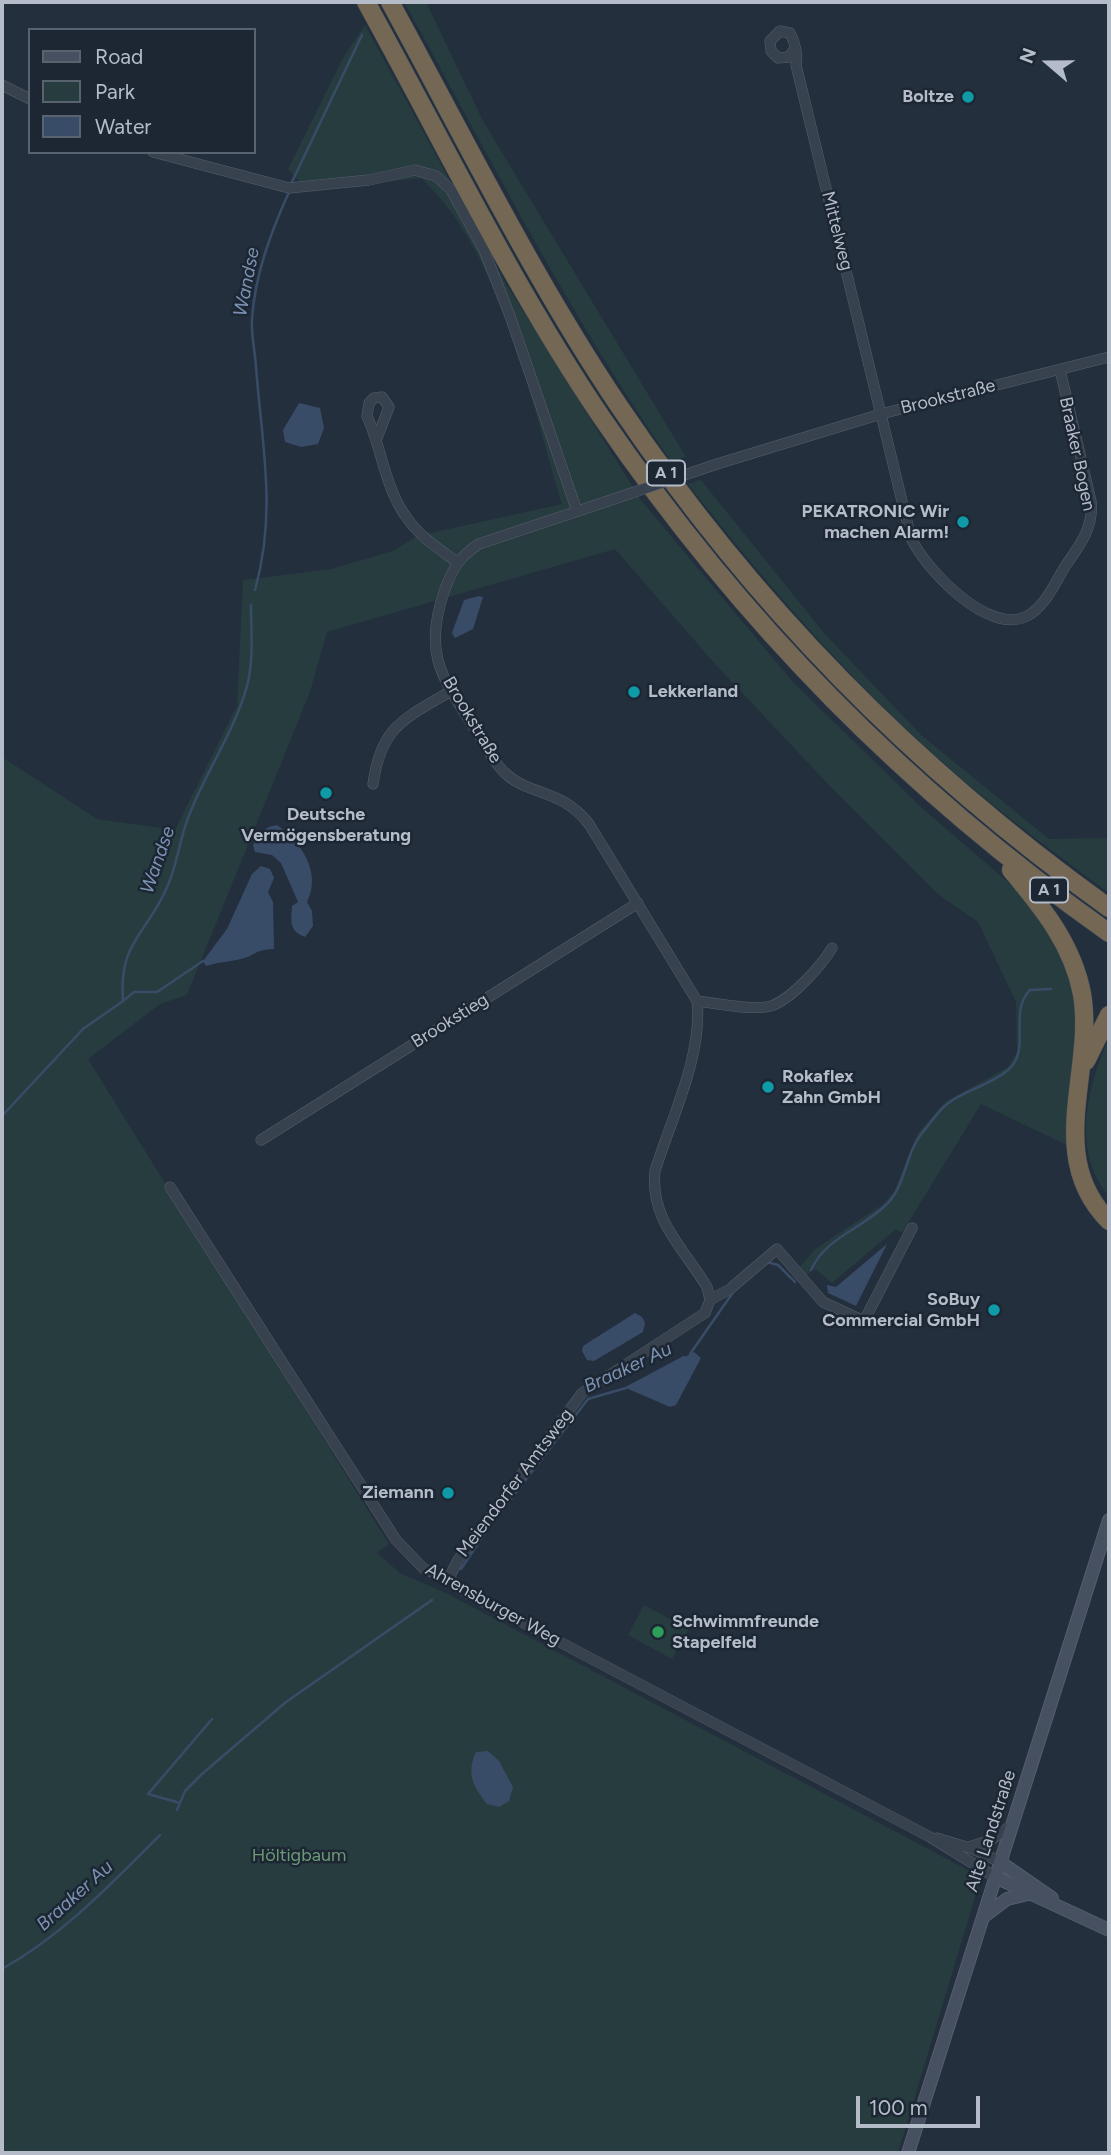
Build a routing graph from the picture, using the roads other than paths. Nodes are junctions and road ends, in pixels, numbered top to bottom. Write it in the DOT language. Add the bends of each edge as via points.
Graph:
graph roads {
  1 [pos="366,2"];
  2 [pos="390,2"];
  3 [pos="793,57"];
  4 [pos="2,85"];
  5 [pos="28,98"];
  6 [pos="161,154"];
  7 [pos="1109,357"];
  8 [pos="1060,370"];
  9 [pos="881,414"];
  10 [pos="377,438"];
  11 [pos="577,512"];
  12 [pos="457,562"];
  13 [pos="451,691"];
  14 [pos="373,784"];
  15 [pos="991,846"];
  16 [pos="638,904"];
  17 [pos="1109,908"];
  18 [pos="1109,933"];
  19 [pos="832,948"];
  20 [pos="696,1001"];
  21 [pos="1109,1015"];
  22 [pos="1075,1098"];
  23 [pos="261,1140"];
  24 [pos="170,1187"];
  25 [pos="1109,1221"];
  26 [pos="912,1228"];
  27 [pos="710,1300"];
  28 [pos="1109,1520"];
  29 [pos="449,1578"];
  30 [pos="1012,1825"];
  31 [pos="930,1837"];
  32 [pos="968,1847"];
  33 [pos="1000,1862"];
  34 [pos="995,1877"];
  35 [pos="1028,1894"];
  36 [pos="1063,1906"];
  37 [pos="982,1917"];
  38 [pos="1109,1930"];
  39 [pos="908,2153"];
  1 -- 15 [label="highway, A 1" via="530,300 601,417 665,506 742,604 816,686 894,763"];
  2 -- 17 [label="highway, A 1" via="547,288 681,495 831,672 907,746 971,803"];
  3 -- 9 [label="street, Mittelweg"];
  4 -- 5 [label="street"];
  6 -- 11 [label="street" via="289,188 415,170 436,176 451,190 484,250"];
  7 -- 8 [label="street, Brookstraße"];
  8 -- 9 [label="street, Brookstraße"];
  8 -- 9 [label="street, Braaker Bogen" via="1091,501 1091,521 1039,607 1017,620 998,620 977,610 915,547"];
  9 -- 11 [label="street, Brookstraße, bridge"];
  10 -- 12 [label="street" via="407,519 430,544"];
  11 -- 12 [label="street, Brookstraße" via="479,544"];
  12 -- 13 [label="street, Brookstraße" via="438,610 433,638"];
  13 -- 14 [label="street" via="389,733 377,757"];
  13 -- 16 [label="street, Brookstraße" via="503,772 566,802 582,816"];
  15 -- 18 [label="highway, A 1"];
  15 -- 22 [label="highway" via="1059,933 1078,977 1083,1026"];
  16 -- 20 [label="street, Brookstraße"];
  16 -- 23 [label="street, Brookstieg"];
  19 -- 20 [label="street" via="820,968 773,1005"];
  20 -- 27 [label="street, Brookstraße" via="695,1047 653,1187 660,1215 702,1279"];
  21 -- 22 [label="highway" via="1090,1049"];
  22 -- 25 [label="highway" via="1076,1150 1082,1173 1090,1196"];
  24 -- 29 [label="street, Ahrensburger Weg" via="396,1540 424,1569"];
  26 -- 27 [label="street, Meiendorfer Amtsweg" via="864,1321 823,1302 777,1249"];
  27 -- 29 [label="street, Meiendorfer Amtsweg" via="705,1313 688,1326 582,1393 457,1560"];
  28 -- 30 [label="main road, Alte Landstraße"];
  29 -- 31 [label="street, Ahrensburger Weg" via="461,1590"];
  30 -- 32 [label="street" via="984,1844"];
  30 -- 33 [label="main road, Alte Landstraße"];
  31 -- 32 [label="street, Ahrensburger Weg"];
  31 -- 34 [label="street, Ahrensburger Weg"];
  32 -- 33 [label="street, Ahrensburger Weg"];
  33 -- 34 [label="main road, Alte Landstraße"];
  33 -- 36 [label="main road"];
  34 -- 35 [label="main road"];
  34 -- 37 [label="main road, Alte Landstraße"];
  35 -- 36 [label="main road"];
  35 -- 37 [label="main road" via="1007,1899"];
  36 -- 38 [label="main road"];
  37 -- 39 [label="main road, Alte Landstraße"];
}
